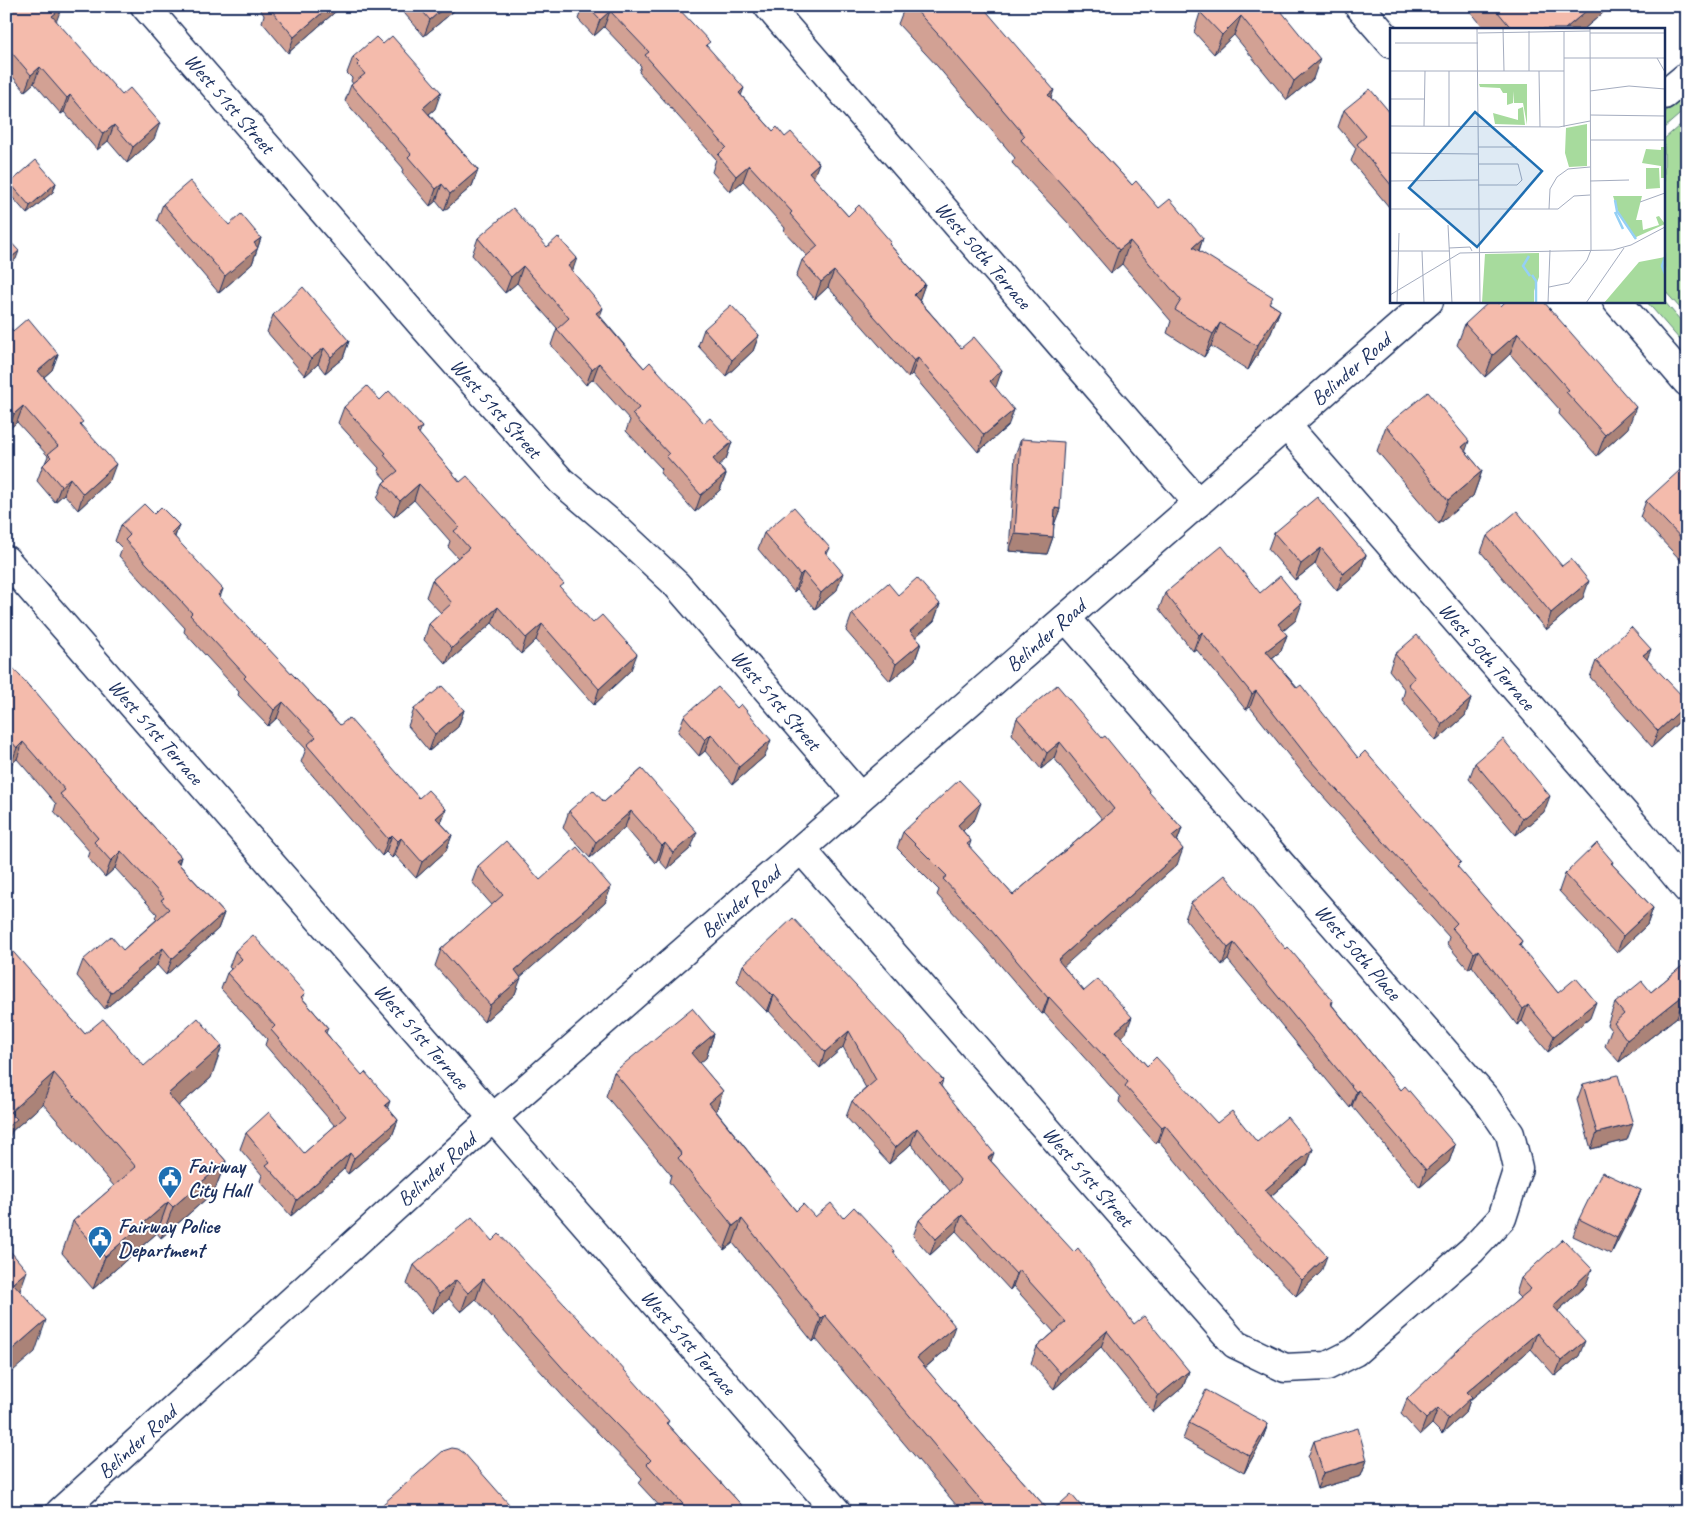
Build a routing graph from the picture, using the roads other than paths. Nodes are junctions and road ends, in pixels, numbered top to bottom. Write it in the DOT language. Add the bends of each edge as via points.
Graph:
graph roads {
  1 [pos="144,6"];
  2 [pos="768,6"];
  3 [pos="1358,6"];
  4 [pos="1390,42"];
  5 [pos="1687,76"];
  6 [pos="1666,93"];
  7 [pos="1428,302"];
  8 [pos="1618,302"];
  9 [pos="1687,382"];
  10 [pos="1287,426"];
  11 [pos="1198,503"];
  12 [pos="6,560"];
  13 [pos="1067,619"];
  14 [pos="860,797"];
  15 [pos="802,850"];
  16 [pos="1687,888"];
  17 [pos="494,1118"];
  18 [pos="1416,1299"];
  19 [pos="60,1512"];
  20 [pos="837,1512"];
  1 -- 14 [label="street, West 51st Street" via="555,474 676,584"];
  2 -- 11 [label="street, West 50th Terrace"];
  3 -- 4 [label="street"];
  5 -- 6 [label="street"];
  7 -- 10 [label="street, Belinder Road"];
  8 -- 9 [label="street"];
  10 -- 11 [label="street, Belinder Road"];
  10 -- 16 [label="street, West 50th Terrace"];
  11 -- 13 [label="street, Belinder Road"];
  12 -- 17 [label="street, West 51st Terrace"];
  13 -- 14 [label="street, Belinder Road"];
  13 -- 18 [label="street, West 50th Place" via="1486,1099 1510,1134 1518,1168 1502,1218 1472,1250"];
  14 -- 15 [label="street, Belinder Road"];
  15 -- 17 [label="street, Belinder Road"];
  15 -- 18 [label="street, West 51st Street" via="1235,1344 1285,1368 1327,1366 1355,1352"];
  17 -- 19 [label="street, Belinder Road"];
  17 -- 20 [label="street, West 51st Terrace"];
}
